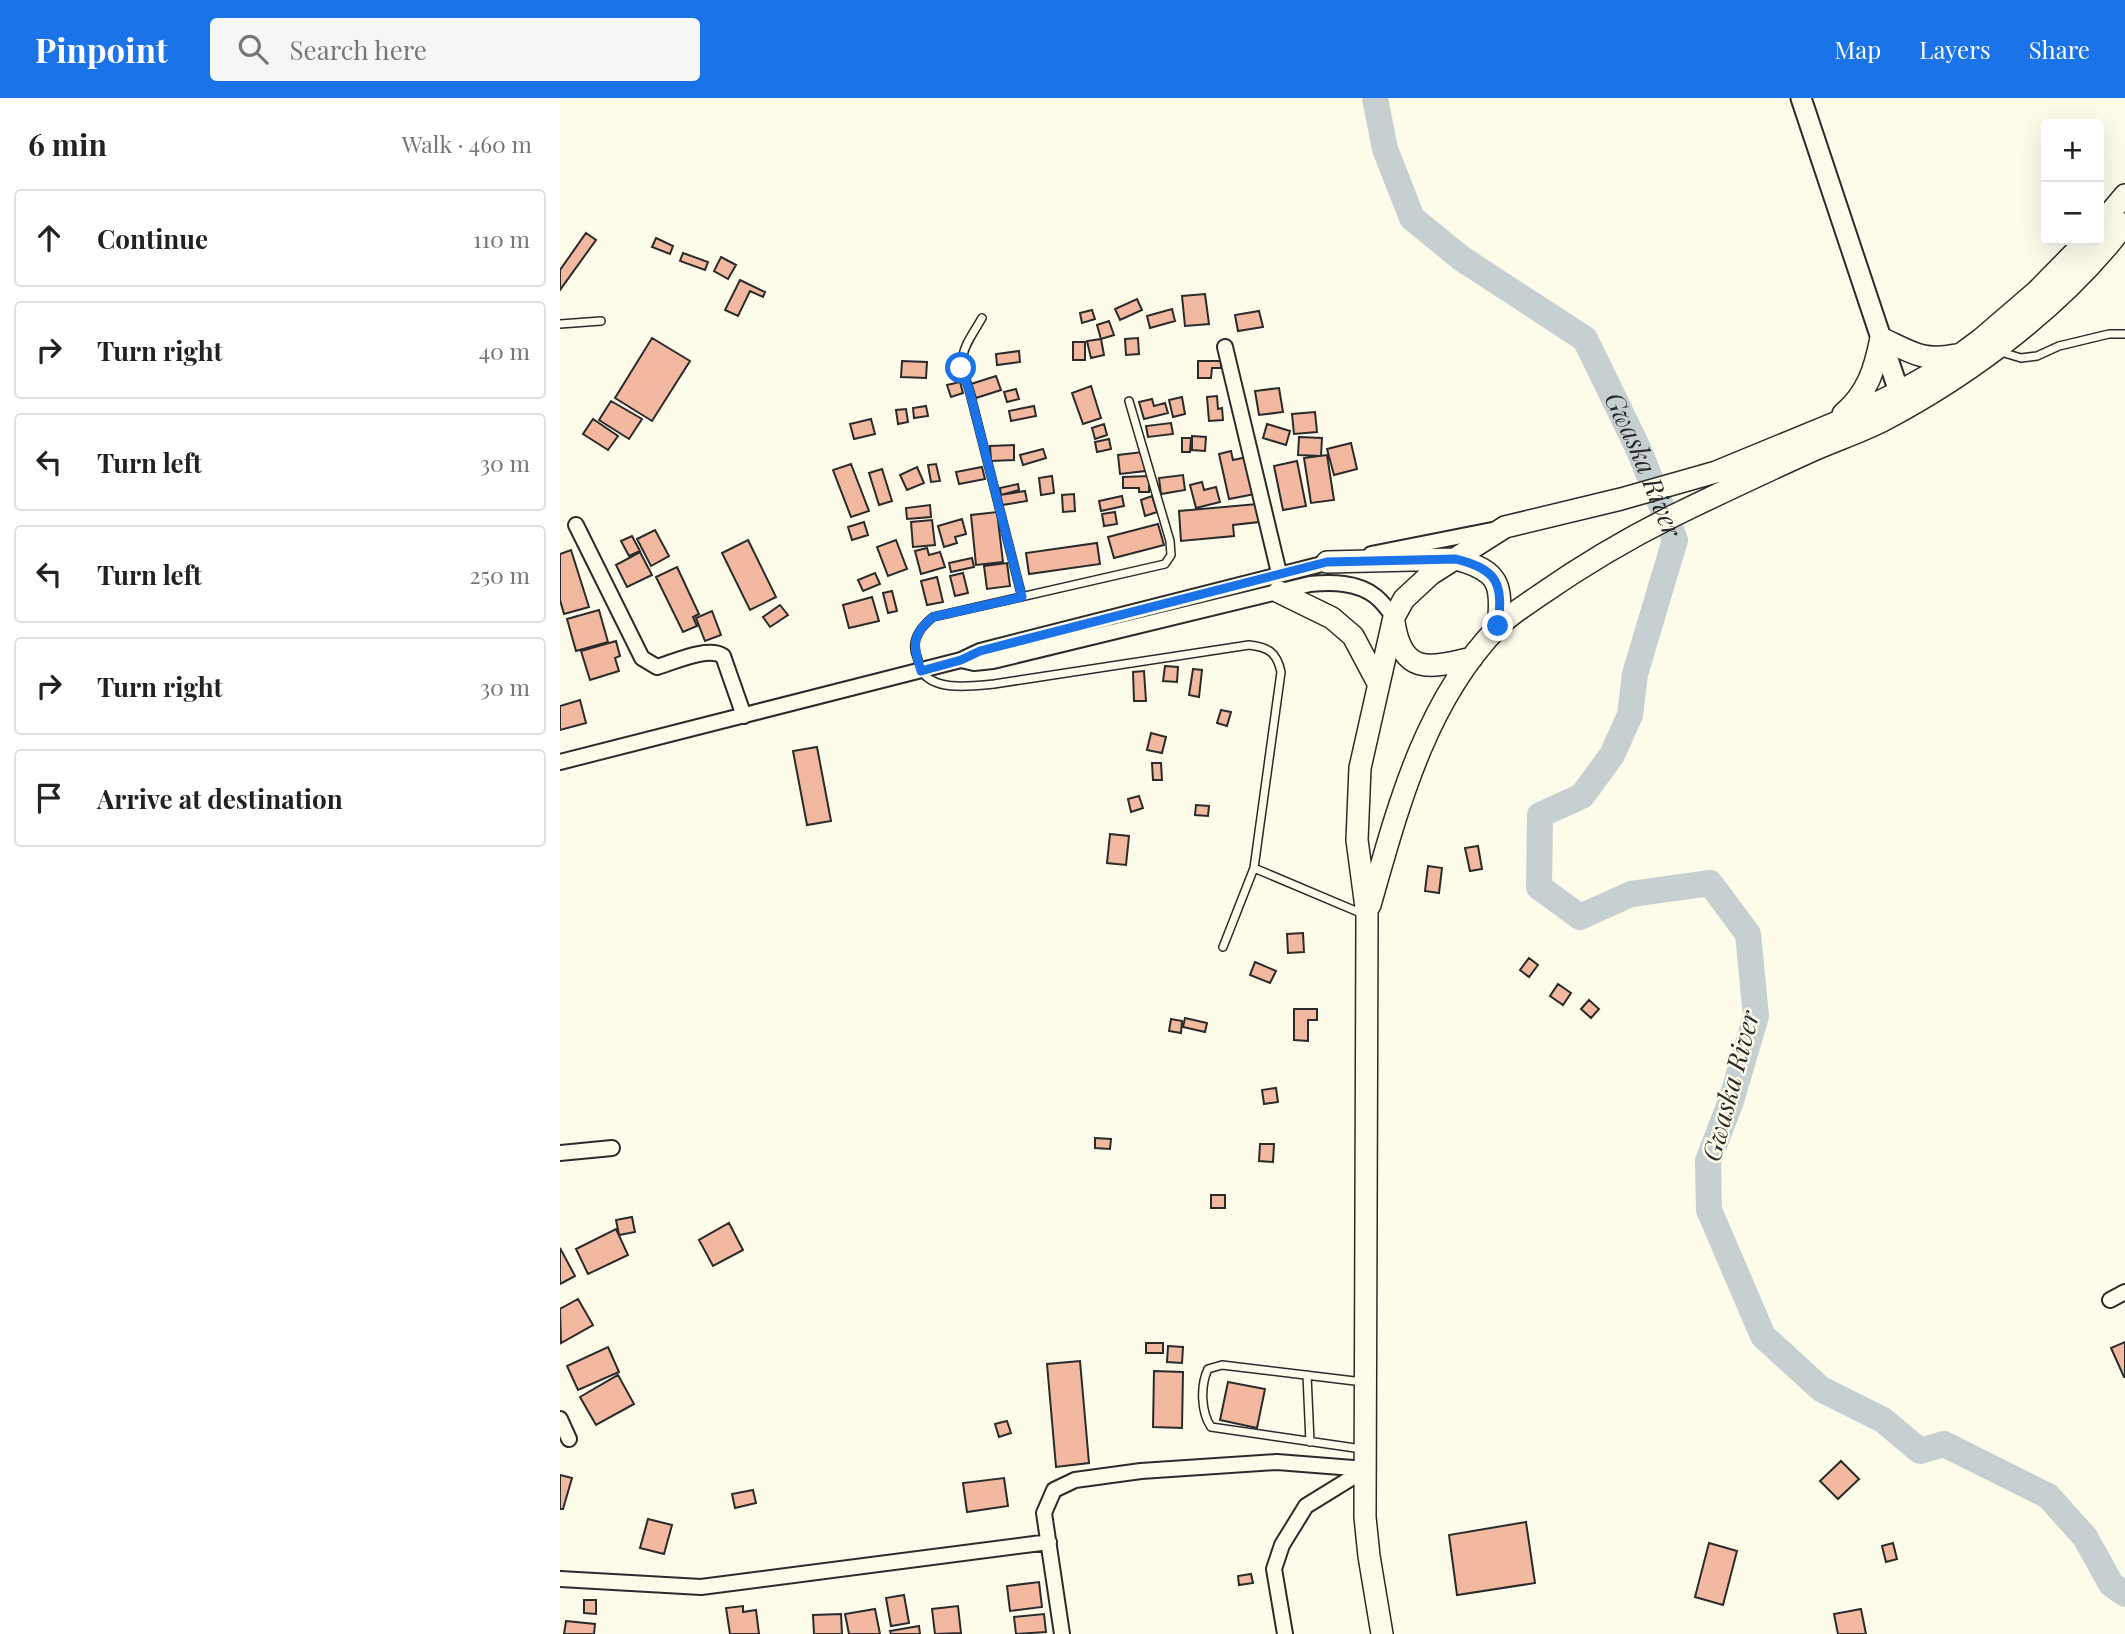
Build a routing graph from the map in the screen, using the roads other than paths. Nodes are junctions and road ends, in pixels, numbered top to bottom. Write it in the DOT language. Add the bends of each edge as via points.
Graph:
graph roads {
  1 [pos="1801,98"];
  2 [pos="2125,195"];
  3 [pos="2104,220"];
  4 [pos="2125,224"];
  5 [pos="2082,245"];
  6 [pos="982,318"];
  7 [pos="601,321"];
  8 [pos="560,324"];
  9 [pos="2125,334"];
  10 [pos="1881,338"];
  11 [pos="1225,347"];
  12 [pos="1994,349"];
  13 [pos="1961,354"];
  14 [pos="1899,392"];
  15 [pos="1129,401"];
  16 [pos="1828,426"];
  17 [pos="1720,482"];
  18 [pos="576,525"];
  19 [pos="1505,527"];
  20 [pos="1456,559"];
  21 [pos="1327,562"];
  22 [pos="1279,583"];
  23 [pos="1022,597"];
  24 [pos="1394,617"];
  25 [pos="1498,626"];
  26 [pos="1472,658"];
  27 [pos="921,671"];
  28 [pos="1378,683"];
  29 [pos="744,716"];
  30 [pos="560,762"];
  31 [pos="1254,869"];
  32 [pos="1367,915"];
  33 [pos="1223,947"];
  34 [pos="612,1148"];
  35 [pos="560,1153"];
  36 [pos="2125,1292"];
  37 [pos="2110,1300"];
  38 [pos="1307,1375"];
  39 [pos="1367,1378"];
  40 [pos="560,1419"];
  41 [pos="569,1439"];
  42 [pos="1310,1442"];
  43 [pos="1366,1460"];
  44 [pos="1049,1542"];
  45 [pos="560,1579"];
  46 [pos="1062,1634"];
  47 [pos="1285,1634"];
  48 [pos="1382,1634"];
  1 -- 10 [label="street"];
  2 -- 3 [label="main road"];
  4 -- 12 [label="main road" via="2070,284"];
  5 -- 13 [label="main road" via="2037,291"];
  6 -- 23 [label="lane" via="962,355 961,368"];
  7 -- 8 [label="lane"];
  9 -- 12 [label="lane" via="2109,334 2021,358"];
  10 -- 13 [label="main road" via="1921,357"];
  10 -- 14 [label="street"];
  10 -- 16 [label="main road" via="1876,366 1862,395"];
  11 -- 22 [label="street"];
  12 -- 17 [label="main road" via="1881,421"];
  13 -- 14 [label="main road"];
  14 -- 16 [label="main road"];
  15 -- 23 [label="lane" via="1171,555 1165,564"];
  16 -- 17 [label="main road" via="1766,450"];
  17 -- 19 [label="main road" via="1621,499"];
  17 -- 25 [label="main road" via="1569,575"];
  18 -- 29 [label="street" via="642,659 657,667 717,652 723,656"];
  19 -- 20 [label="main road"];
  19 -- 21 [label="street"];
  20 -- 21 [label="main road"];
  20 -- 24 [label="main road" via="1404,599"];
  20 -- 25 [label="main road" via="1475,564 1497,584 1501,599"];
  21 -- 22 [label="street"];
  22 -- 24 [label="street" via="1355,586 1376,596"];
  22 -- 27 [label="street" via="993,661 961,660"];
  22 -- 28 [label="main road" via="1353,636"];
  23 -- 27 [label="lane" via="933,617 916,636 914,649"];
  24 -- 26 [label="main road" via="1397,643 1406,657 1422,665 1439,666"];
  24 -- 28 [label="main road"];
  25 -- 26 [label="main road"];
  26 -- 32 [label="main road" via="1440,705 1410,774"];
  27 -- 29 [label="street"];
  27 -- 31 [label="lane" via="943,684 966,687 1249,645 1265,647 1278,657 1281,672"];
  28 -- 32 [label="main road" via="1360,768 1357,840"];
  29 -- 30 [label="street"];
  31 -- 32 [label="lane"];
  31 -- 33 [label="lane"];
  32 -- 39 [label="main road"];
  34 -- 35 [label="street"];
  36 -- 37 [label="street"];
  38 -- 39 [label="lane"];
  38 -- 42 [label="lane"];
  38 -- 42 [label="lane" via="1222,1365 1208,1369 1203,1412 1211,1427"];
  39 -- 43 [label="main road"];
  40 -- 41 [label="street"];
  42 -- 43 [label="lane"];
  43 -- 44 [label="street" via="1141,1471 1075,1480 1054,1490 1044,1513"];
  43 -- 47 [label="street" via="1306,1506 1282,1545 1275,1569"];
  43 -- 48 [label="main road" via="1369,1556"];
  44 -- 45 [label="street" via="701,1587"];
  44 -- 46 [label="street"];
}
